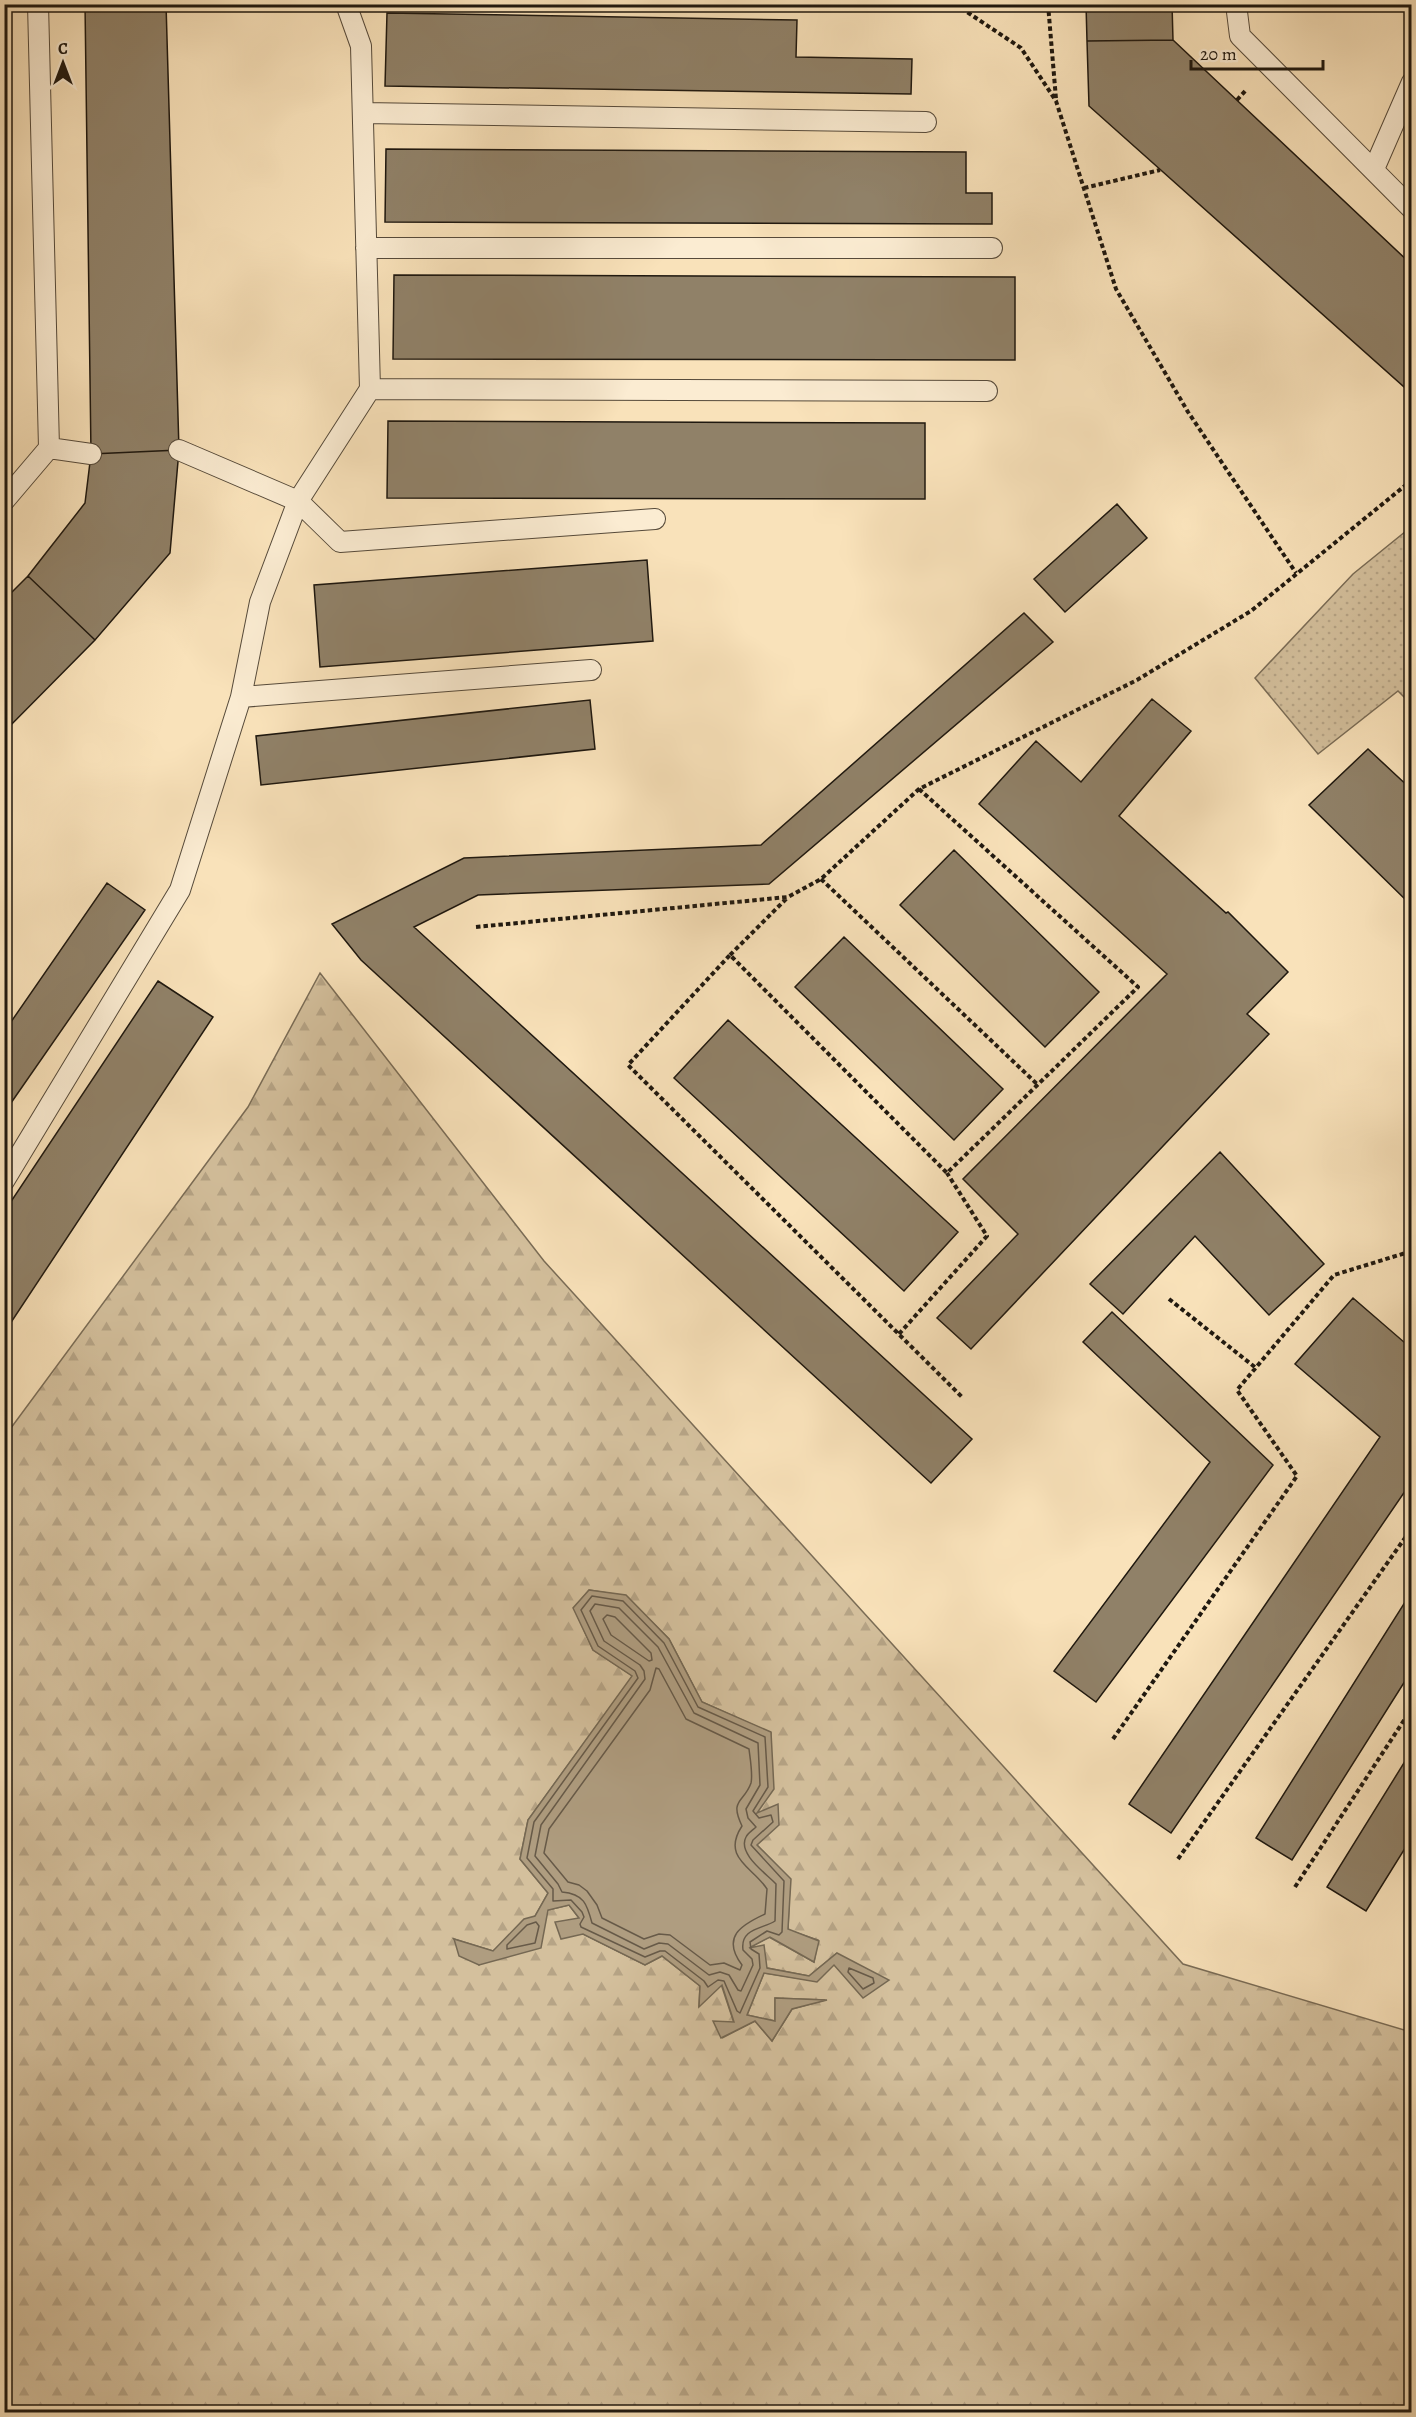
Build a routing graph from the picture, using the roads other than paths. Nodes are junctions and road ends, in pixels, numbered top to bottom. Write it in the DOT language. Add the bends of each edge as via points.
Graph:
graph roads {
  1 [pos="38,4"];
  2 [pos="346,4"];
  3 [pos="1236,4"];
  4 [pos="1412,82"];
  5 [pos="363,113"];
  6 [pos="926,122"];
  7 [pos="1374,169"];
  8 [pos="1412,209"];
  9 [pos="366,248"];
  10 [pos="992,248"];
  11 [pos="370,389"];
  12 [pos="987,391"];
  13 [pos="49,448"];
  14 [pos="179,450"];
  15 [pos="91,454"];
  16 [pos="4,501"];
  17 [pos="298,501"];
  18 [pos="655,519"];
  19 [pos="591,670"];
  20 [pos="241,697"];
  21 [pos="4,1181"];
  1 -- 13 [label="lane"];
  2 -- 5 [label="lane" via="361,46"];
  3 -- 7 [label="lane" via="1240,36"];
  4 -- 7 [label="lane"];
  5 -- 6 [label="lane"];
  5 -- 9 [label="lane"];
  7 -- 8 [label="lane"];
  9 -- 10 [label="lane"];
  9 -- 11 [label="lane"];
  11 -- 12 [label="lane"];
  11 -- 17 [label="lane"];
  13 -- 15 [label="lane"];
  13 -- 16 [label="lane"];
  14 -- 17 [label="lane"];
  17 -- 18 [label="lane" via="340,542"];
  17 -- 20 [label="lane" via="260,602"];
  19 -- 20 [label="lane"];
  20 -- 21 [label="lane" via="180,890"];
}
